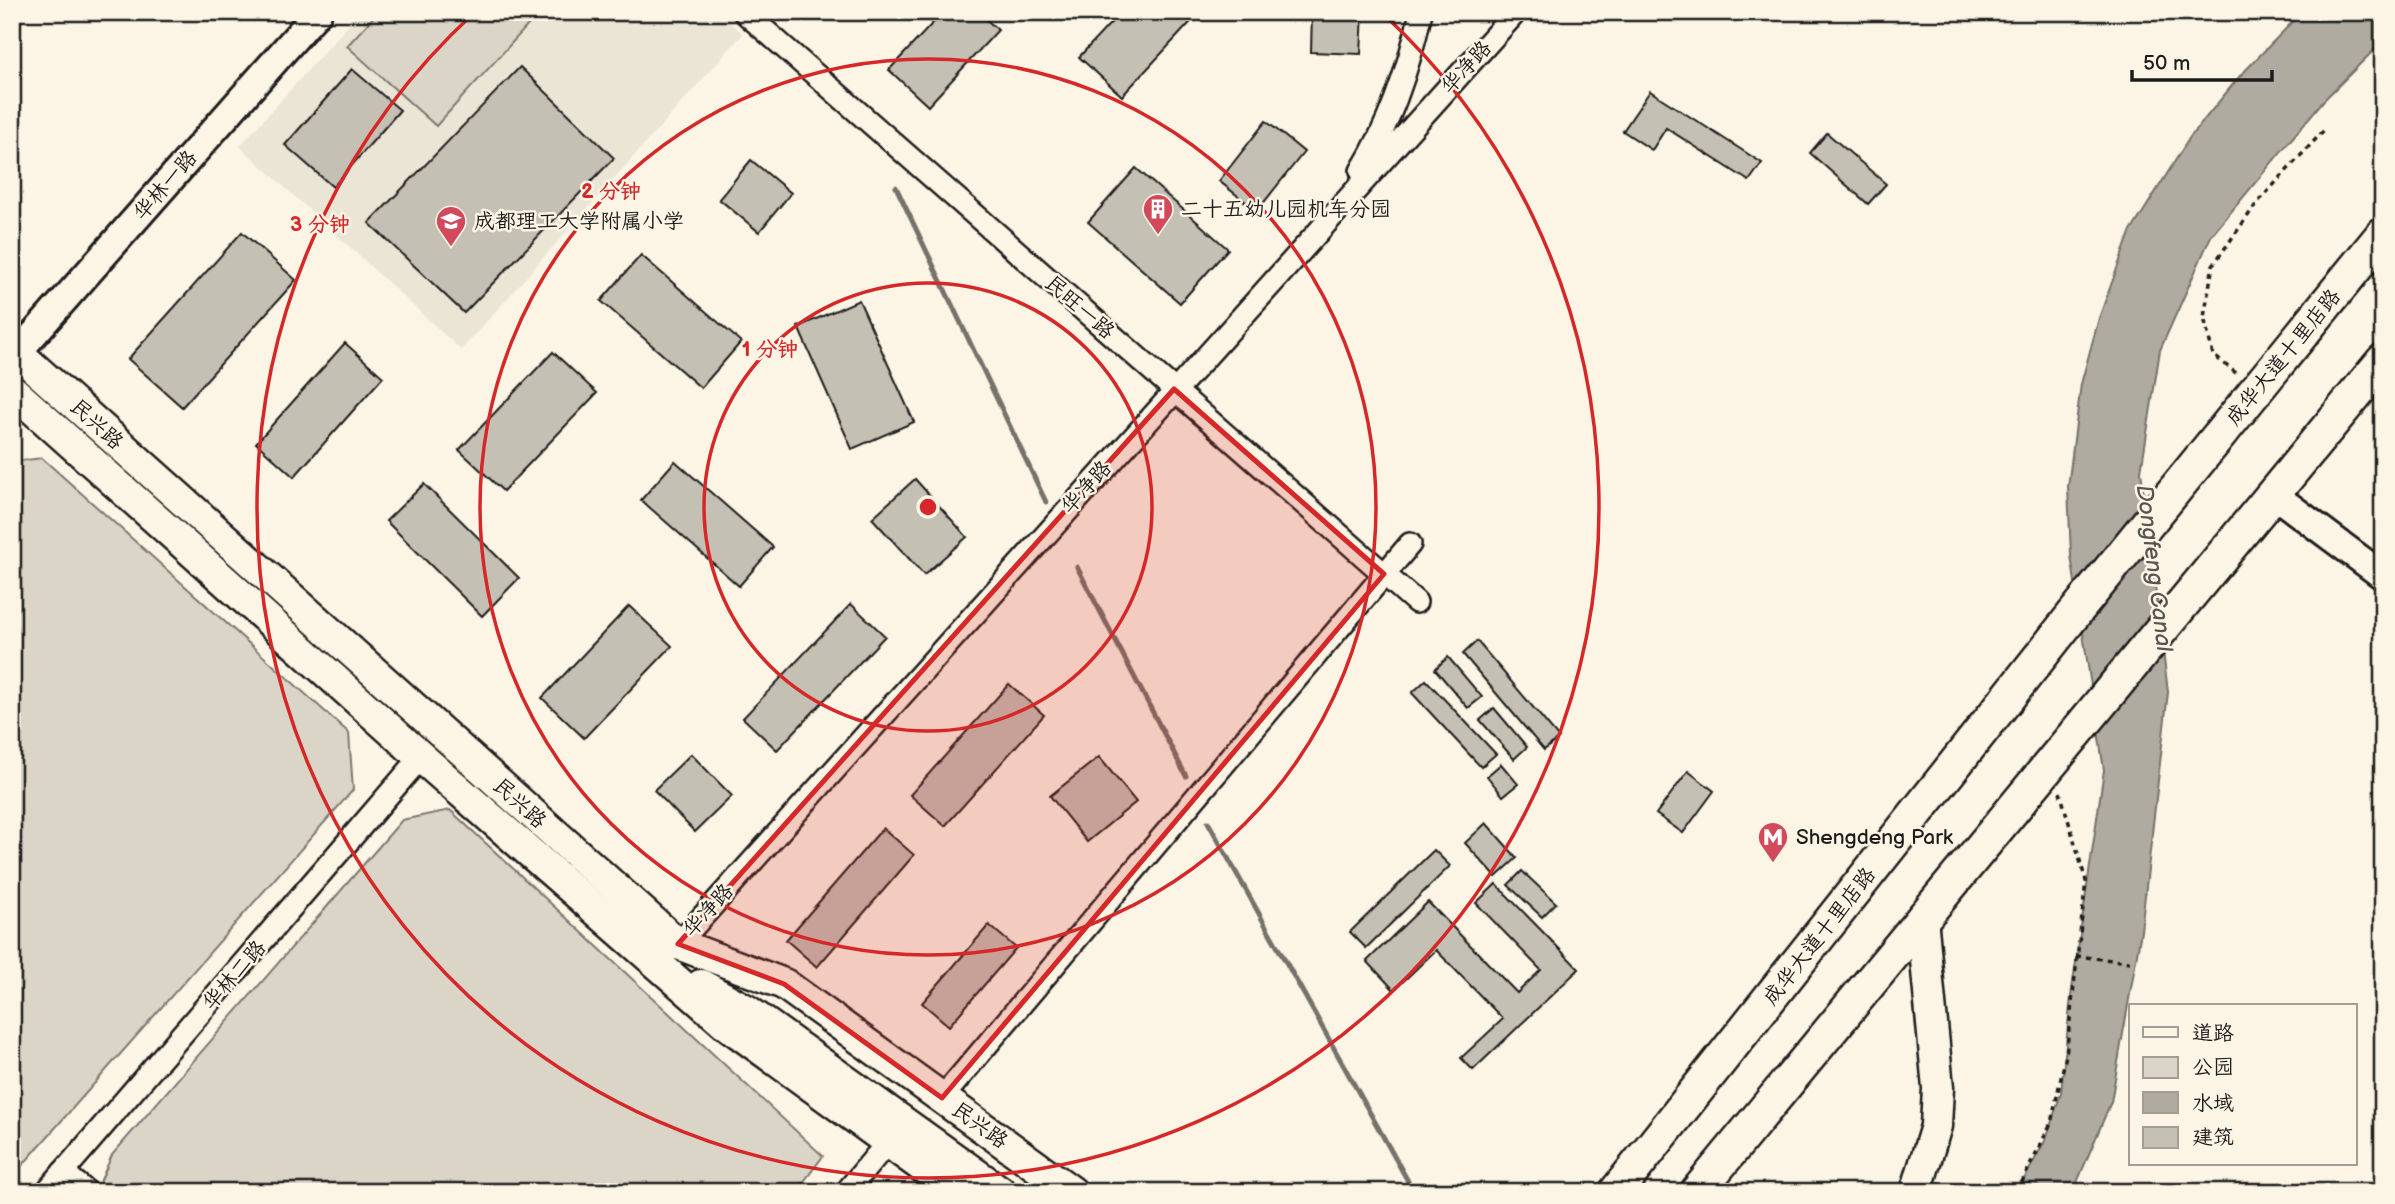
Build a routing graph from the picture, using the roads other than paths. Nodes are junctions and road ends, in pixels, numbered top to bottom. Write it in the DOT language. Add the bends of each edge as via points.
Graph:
graph roads {
  1 [pos="318,12"];
  2 [pos="744,12"];
  3 [pos="1421,12"];
  4 [pos="1516,12"];
  5 [pos="1338,208"];
  6 [pos="2383,234"];
  7 [pos="14,353"];
  8 [pos="2383,361"];
  9 [pos="1174,389"];
  10 [pos="12,390"];
  11 [pos="2273,494"];
  12 [pos="1410,544"];
  13 [pos="1384,574"];
  14 [pos="2383,576"];
  15 [pos="1416,602"];
  16 [pos="421,757"];
  17 [pos="1922,917"];
  18 [pos="666,952"];
  19 [pos="756,1001"];
  20 [pos="943,1098"];
  21 [pos="888,1142"];
  22 [pos="63,1172"];
  23 [pos="46,1192"];
  24 [pos="87,1192"];
  25 [pos="846,1192"];
  26 [pos="957,1192"];
  27 [pos="1001,1192"];
  28 [pos="1042,1192"];
  29 [pos="1072,1192"];
  30 [pos="1616,1192"];
  31 [pos="1697,1192"];
  32 [pos="1916,1192"];
  1 -- 7 [label="street, 华林一路"];
  2 -- 9 [label="street, 民旺一路"];
  3 -- 5 [label="street" via="1410,61 1391,111"];
  4 -- 5 [label="street, 华净路"];
  5 -- 9 [label="street, 华净路"];
  6 -- 30 [label="main road, 成华大道十里店路" via="2074,614"];
  7 -- 18 [label="main road, 民兴路"];
  8 -- 11 [label="main road"];
  9 -- 13 [label="street, 民旺一路"];
  9 -- 18 [label="street, 华净路"];
  10 -- 16 [label="main road, 民兴路"];
  11 -- 14 [label="street"];
  11 -- 17 [label="main road"];
  12 -- 13 [label="street"];
  13 -- 15 [label="street, 民旺一路"];
  13 -- 20 [label="street"];
  16 -- 18 [label="main road, 民兴路"];
  16 -- 22 [label="street, 华林二路"];
  17 -- 31 [label="main road"];
  17 -- 32 [label="main road" via="1938,1088 1936,1126"];
  18 -- 19 [label="main road"];
  18 -- 20 [label="main road, 民兴路" via="784,984"];
  18 -- 21 [label="main road, 民兴路" via="725,1023"];
  19 -- 27 [label="main road, 民兴路"];
  19 -- 28 [label="main road, 民兴路"];
  20 -- 29 [label="main road, 民兴路"];
  21 -- 25 [label="street"];
  21 -- 26 [label="main road, 民兴路"];
  22 -- 23 [label="street, 华林二路"];
  22 -- 24 [label="street"];
}
